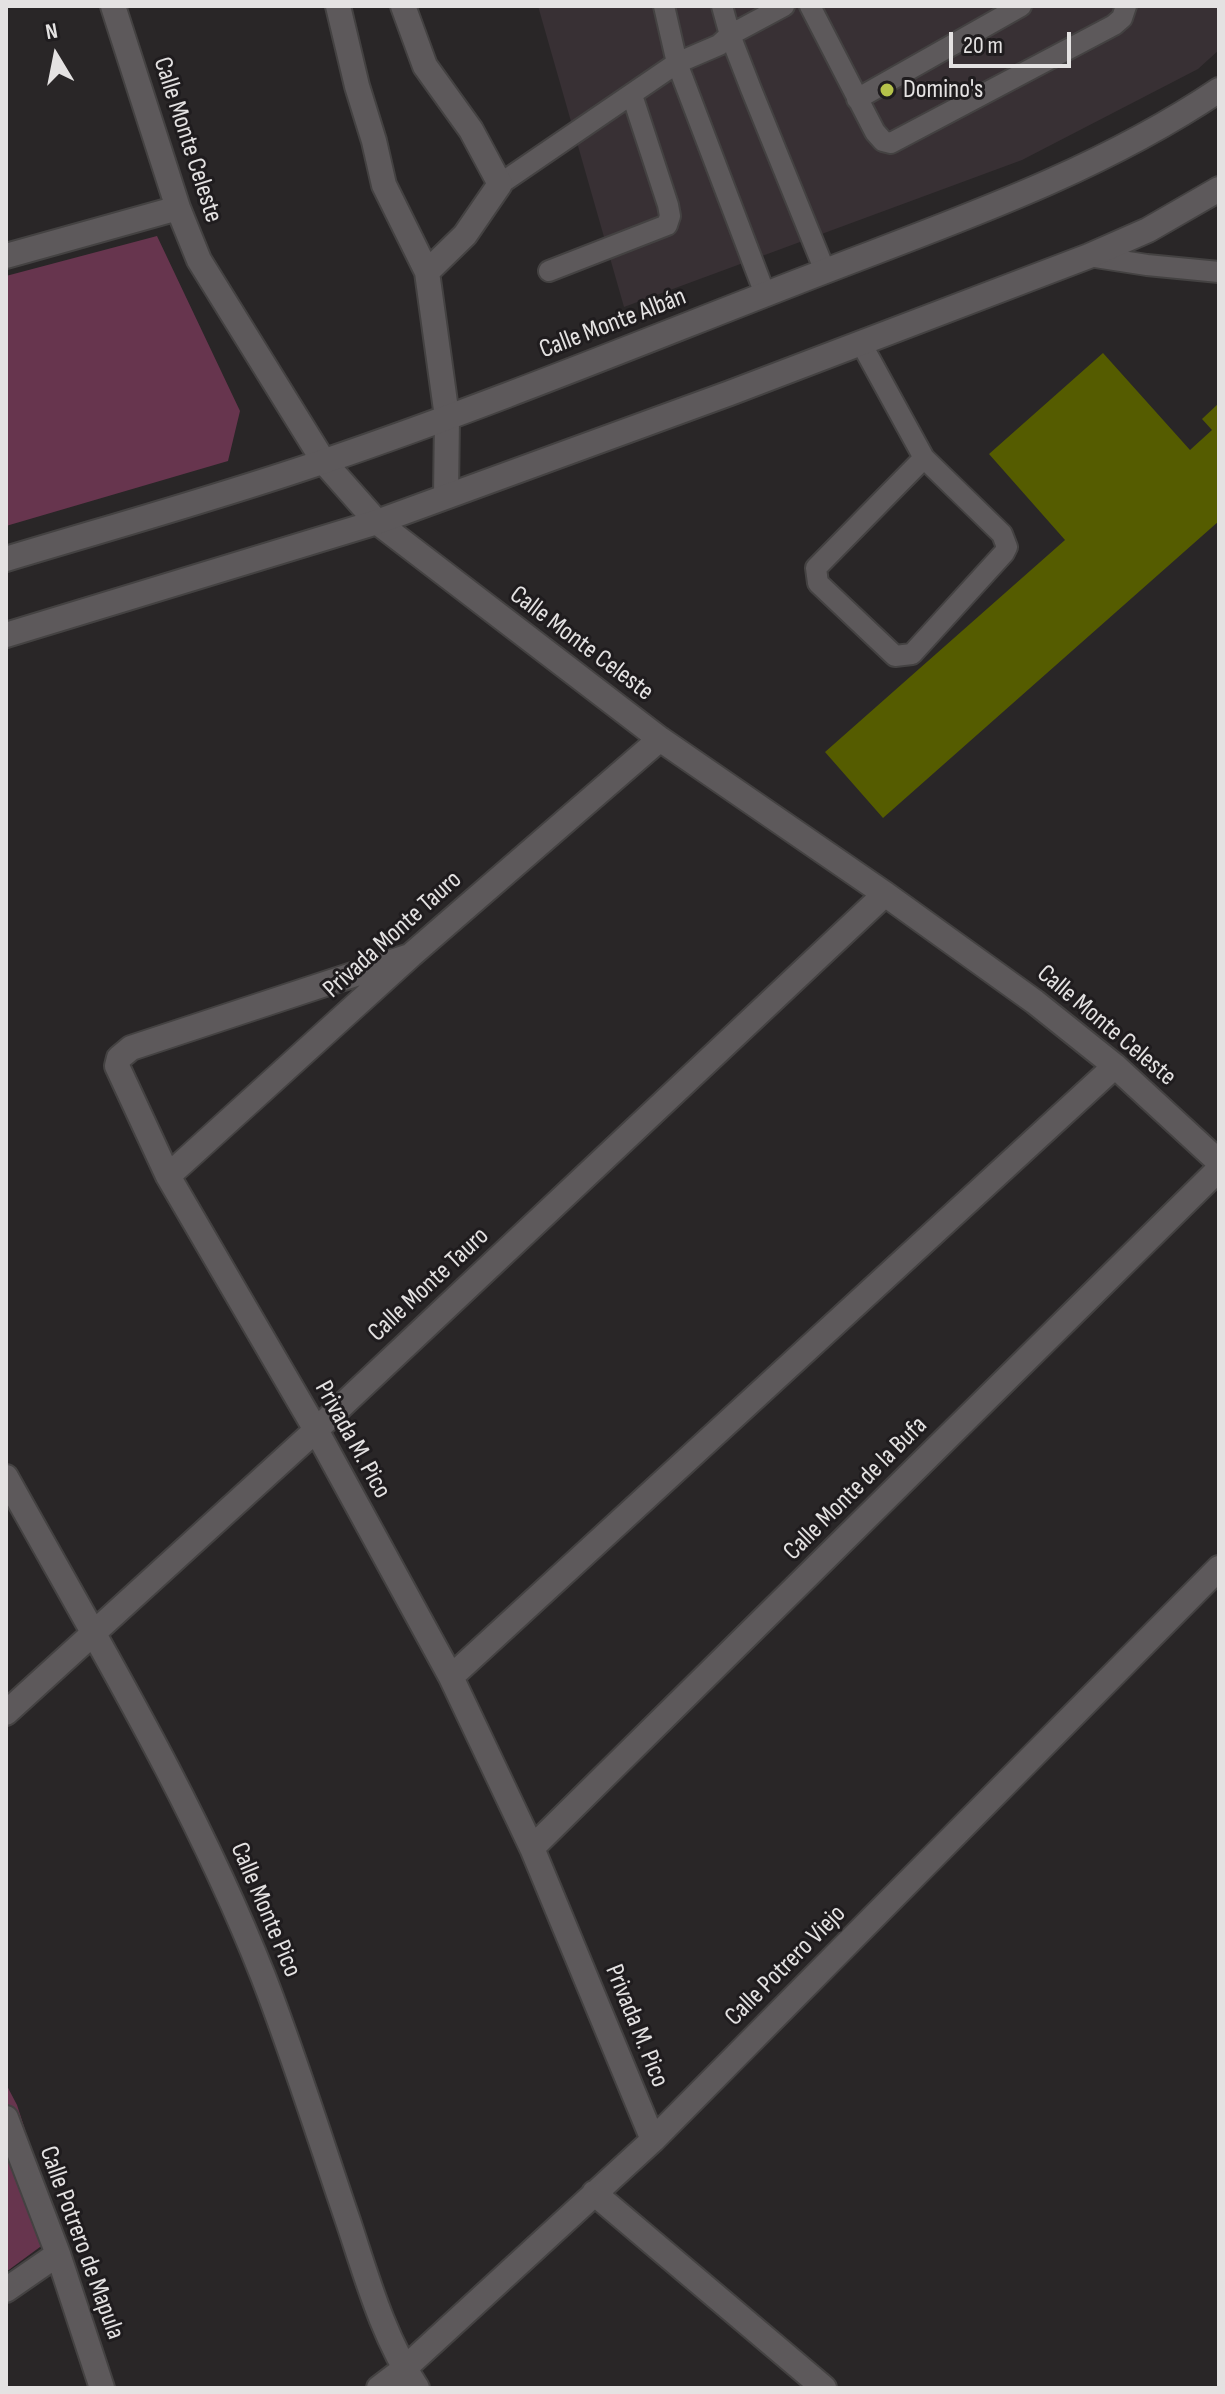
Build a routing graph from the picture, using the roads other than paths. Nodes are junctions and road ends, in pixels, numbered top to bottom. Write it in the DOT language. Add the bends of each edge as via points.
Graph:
graph roads {
  1 [pos="113,6"];
  2 [pos="338,6"];
  3 [pos="403,6"];
  4 [pos="664,6"];
  5 [pos="722,6"];
  6 [pos="784,6"];
  7 [pos="810,6"];
  8 [pos="1021,6"];
  9 [pos="1126,6"];
  10 [pos="730,35"];
  11 [pos="677,63"];
  12 [pos="1219,90"];
  13 [pos="632,95"];
  14 [pos="857,99"];
  15 [pos="500,184"];
  16 [pos="1219,189"];
  17 [pos="178,208"];
  18 [pos="6,256"];
  19 [pos="1089,256"];
  20 [pos="549,271"];
  21 [pos="825,271"];
  22 [pos="427,272"];
  23 [pos="1219,272"];
  24 [pos="765,294"];
  25 [pos="861,343"];
  26 [pos="447,417"];
  27 [pos="924,458"];
  28 [pos="324,462"];
  29 [pos="446,496"];
  30 [pos="377,522"];
  31 [pos="6,559"];
  32 [pos="6,635"];
  33 [pos="660,739"];
  34 [pos="885,894"];
  35 [pos="410,956"];
  36 [pos="1115,1066"];
  37 [pos="1219,1162"];
  38 [pos="1219,1169"];
  39 [pos="168,1176"];
  40 [pos="316,1430"];
  41 [pos="6,1477"];
  42 [pos="1219,1568"];
  43 [pos="94,1635"];
  44 [pos="451,1677"];
  45 [pos="6,1713"];
  46 [pos="532,1848"];
  47 [pos="6,2118"];
  48 [pos="653,2140"];
  49 [pos="594,2193"];
  50 [pos="58,2254"];
  51 [pos="6,2290"];
  52 [pos="410,2378"];
  53 [pos="102,2388"];
  54 [pos="379,2388"];
  55 [pos="824,2388"];
  1 -- 17 [label="street, Calle Monte Celeste"];
  2 -- 22 [label="street" via="384,185"];
  3 -- 15 [label="street" via="425,66 471,130"];
  4 -- 11 [label="lane"];
  5 -- 10 [label="lane"];
  6 -- 10 [label="lane"];
  7 -- 14 [label="lane"];
  8 -- 14 [label="lane"];
  9 -- 14 [label="lane" via="1114,25 891,143 875,132"];
  10 -- 11 [label="lane"];
  10 -- 21 [label="lane"];
  11 -- 13 [label="lane"];
  11 -- 24 [label="lane"];
  12 -- 21 [label="street, Calle Monte Albán" via="1063,176"];
  13 -- 15 [label="lane"];
  13 -- 20 [label="lane" via="668,205 667,225"];
  15 -- 22 [label="street" via="465,235"];
  16 -- 19 [label="street"];
  17 -- 18 [label="street"];
  17 -- 28 [label="street, Calle Monte Celeste" via="199,260"];
  19 -- 23 [label="lane"];
  19 -- 25 [label="street"];
  21 -- 24 [label="street, Calle Monte Albán"];
  22 -- 26 [label="street"];
  24 -- 26 [label="street, Calle Monte Albán"];
  25 -- 27 [label="lane"];
  25 -- 29 [label="street"];
  26 -- 28 [label="street, Calle Monte Albán"];
  26 -- 29 [label="street"];
  27 -- 27 [label="lane" via="1002,534 1007,547 912,654 901,657 818,583 815,574"];
  28 -- 30 [label="street, Calle Monte Celeste"];
  28 -- 31 [label="street, Calle Monte Albán"];
  29 -- 30 [label="street"];
  30 -- 32 [label="street"];
  30 -- 33 [label="street, Calle Monte Celeste"];
  33 -- 34 [label="street, Calle Monte Celeste"];
  33 -- 35 [label="street, Privada Monte Tauro"];
  34 -- 36 [label="street, Calle Monte Celeste"];
  34 -- 40 [label="street, Calle Monte Tauro"];
  35 -- 39 [label="street, Privada Monte Tauro"];
  35 -- 39 [label="street, Privada M. Pico" via="124,1052 117,1066"];
  36 -- 37 [label="street, Calle Monte Celeste"];
  36 -- 44 [label="street"];
  38 -- 46 [label="street, Calle Monte de la Bufa"];
  39 -- 40 [label="street, Privada M. Pico"];
  40 -- 43 [label="street, Calle Monte Tauro"];
  40 -- 44 [label="street, Privada M. Pico"];
  41 -- 43 [label="street, Calle Monte Pico"];
  42 -- 48 [label="street, Calle Potrero Viejo"];
  43 -- 45 [label="street, Calle Monte Tauro"];
  43 -- 52 [label="street, Calle Monte Pico" via="156,1742 226,1886 292,2055 376,2303"];
  44 -- 46 [label="street, Privada M. Pico"];
  46 -- 48 [label="street, Privada M. Pico"];
  47 -- 50 [label="street, Calle Potrero de Mapula"];
  48 -- 49 [label="street, Calle Potrero Viejo"];
  49 -- 52 [label="street, Calle Potrero Viejo"];
  49 -- 55 [label="street"];
  50 -- 51 [label="street, Calle Potrero de Mapula"];
  50 -- 53 [label="street, Calle Potrero de Mapula"];
  52 -- 54 [label="street, Calle Potrero Viejo"];
}
